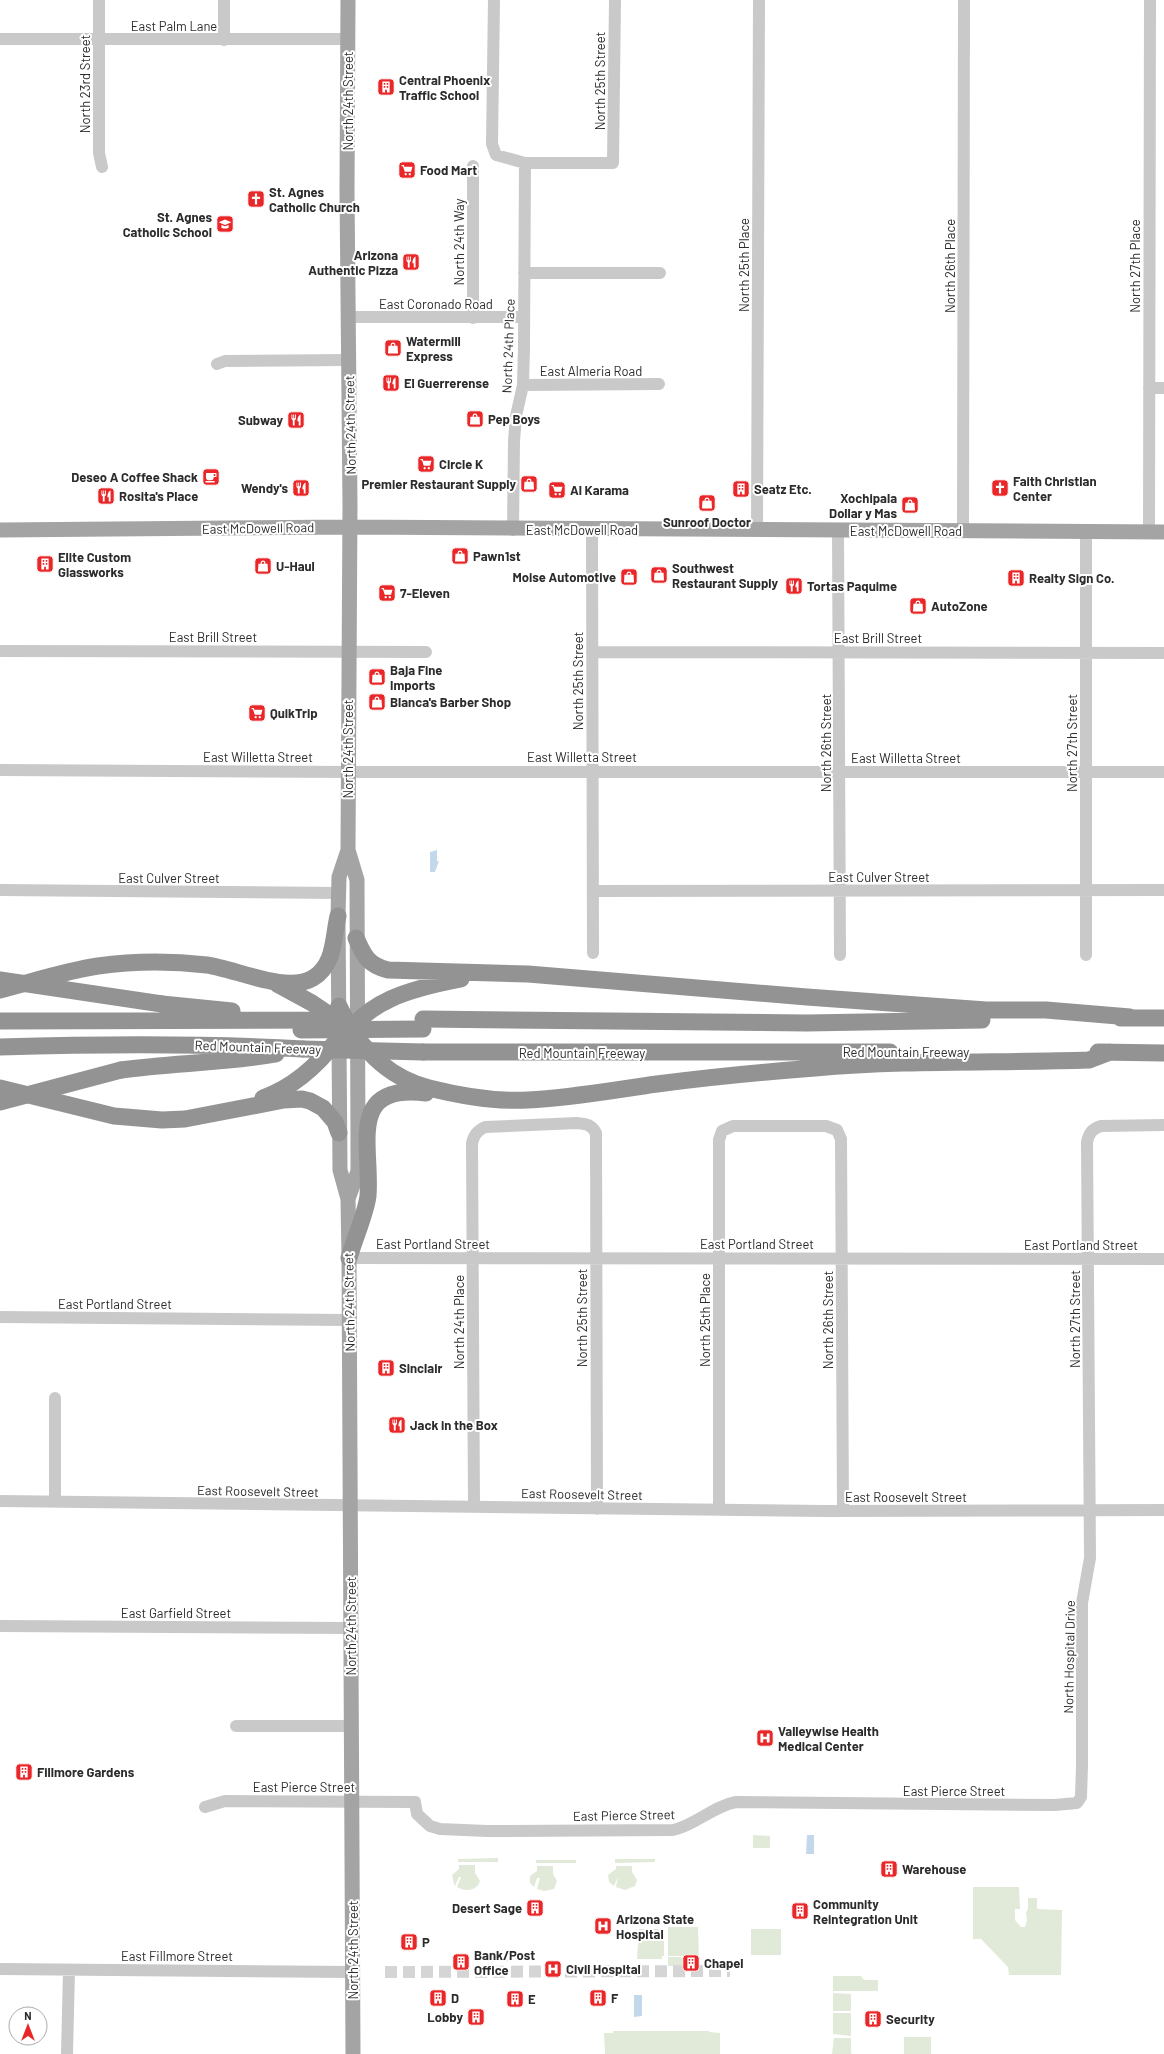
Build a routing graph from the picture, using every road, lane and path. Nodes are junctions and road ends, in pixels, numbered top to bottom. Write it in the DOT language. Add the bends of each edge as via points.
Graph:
graph roads {
  1 [pos="99,0"];
  2 [pos="224,0"];
  3 [pos="348,0"];
  4 [pos="494,0"];
  5 [pos="614,0"];
  6 [pos="759,0"];
  7 [pos="964,0"];
  8 [pos="1150,0"];
  9 [pos="0,39"];
  10 [pos="348,39"];
  11 [pos="99,40"];
  12 [pos="224,40"];
  13 [pos="525,163"];
  14 [pos="473,166"];
  15 [pos="102,167"];
  16 [pos="524,272"];
  17 [pos="660,273"];
  18 [pos="349,318"];
  19 [pos="473,318"];
  20 [pos="524,318"];
  21 [pos="349,360"];
  22 [pos="216,364"];
  23 [pos="660,384"];
  24 [pos="523,385"];
  25 [pos="1149,388"];
  26 [pos="1164,388"];
  27 [pos="350,527"];
  28 [pos="0,530"];
  29 [pos="514,530"];
  30 [pos="592,530"];
  31 [pos="757,531"];
  32 [pos="838,531"];
  33 [pos="963,532"];
  34 [pos="1086,532"];
  35 [pos="1149,532"];
  36 [pos="1164,532"];
  37 [pos="0,651"];
  38 [pos="348,652"];
  39 [pos="426,652"];
  40 [pos="592,652"];
  41 [pos="840,652"];
  42 [pos="1086,653"];
  43 [pos="1164,653"];
  44 [pos="0,770"];
  45 [pos="592,771"];
  46 [pos="348,772"];
  47 [pos="839,772"];
  48 [pos="1086,772"];
  49 [pos="1164,772"];
  50 [pos="348,850"];
  51 [pos="0,890"];
  52 [pos="1086,890"];
  53 [pos="1164,890"];
  54 [pos="594,891"];
  55 [pos="840,891"];
  56 [pos="339,893"];
  57 [pos="338,916"];
  58 [pos="356,938"];
  59 [pos="594,953"];
  60 [pos="840,955"];
  61 [pos="1086,955"];
  62 [pos="492,974"];
  63 [pos="0,980"];
  64 [pos="272,980"];
  65 [pos="0,990"];
  66 [pos="1130,1018"];
  67 [pos="1164,1018"];
  68 [pos="0,1021"];
  69 [pos="301,1022"];
  70 [pos="423,1024"];
  71 [pos="347,1027"];
  72 [pos="0,1032"];
  73 [pos="0,1042"];
  74 [pos="72,1044"];
  75 [pos="0,1047"];
  76 [pos="303,1049"];
  77 [pos="1110,1052"];
  78 [pos="1164,1053"];
  79 [pos="121,1070"];
  80 [pos="0,1088"];
  81 [pos="0,1094"];
  82 [pos="482,1098"];
  83 [pos="0,1102"];
  84 [pos="225,1111"];
  85 [pos="1164,1125"];
  86 [pos="593,1127"];
  87 [pos="837,1130"];
  88 [pos="339,1133"];
  89 [pos="348,1199"];
  90 [pos="349,1258"];
  91 [pos="473,1258"];
  92 [pos="596,1258"];
  93 [pos="842,1258"];
  94 [pos="719,1259"];
  95 [pos="1089,1259"];
  96 [pos="1164,1259"];
  97 [pos="0,1317"];
  98 [pos="350,1320"];
  99 [pos="55,1398"];
  100 [pos="0,1501"];
  101 [pos="55,1501"];
  102 [pos="351,1506"];
  103 [pos="474,1507"];
  104 [pos="597,1509"];
  105 [pos="719,1510"];
  106 [pos="1164,1510"];
  107 [pos="843,1511"];
  108 [pos="1090,1511"];
  109 [pos="0,1626"];
  110 [pos="351,1628"];
  111 [pos="236,1726"];
  112 [pos="352,1726"];
  113 [pos="352,1802"];
  114 [pos="1077,1803"];
  115 [pos="205,1807"];
  116 [pos="0,1970"];
  117 [pos="70,1970"];
  118 [pos="353,1972"];
  119 [pos="68,2054"];
  120 [pos="354,2054"];
  1 -- 11 [label="street, North 23rd Street"];
  2 -- 12 [label="street"];
  3 -- 10 [label="main road, North 24th Street"];
  4 -- 13 [label="street" via="492,144 496,155"];
  5 -- 13 [label="street, North 25th Street" via="613,163"];
  6 -- 31 [label="street, North 25th Place"];
  7 -- 33 [label="street, North 26th Place"];
  8 -- 25 [label="street, North 27th Place"];
  9 -- 11 [label="street, East Palm Lane"];
  10 -- 12 [label="street, East Palm Lane"];
  10 -- 18 [label="main road, North 24th Street"];
  11 -- 12 [label="street, East Palm Lane"];
  11 -- 15 [label="street, North 23rd Street" via="99,153"];
  13 -- 16 [label="street, North 24th Place"];
  14 -- 19 [label="street, North 24th Way"];
  16 -- 17 [label="street"];
  16 -- 20 [label="street, North 24th Place"];
  18 -- 19 [label="street, East Coronado Road"];
  18 -- 21 [label="main road, North 24th Street"];
  19 -- 20 [label="street, East Coronado Road"];
  20 -- 24 [label="street, North 24th Place"];
  21 -- 22 [label="street" via="225,361"];
  21 -- 27 [label="main road, North 24th Street"];
  23 -- 24 [label="street, East Almeria Road"];
  24 -- 29 [label="street, North 24th Place" via="514,441"];
  25 -- 26 [label="street"];
  25 -- 35 [label="street, North 27th Place"];
  27 -- 28 [label="main road, East McDowell Road"];
  27 -- 29 [label="main road, East McDowell Road"];
  27 -- 38 [label="main road, North 24th Street"];
  29 -- 30 [label="main road, East McDowell Road"];
  30 -- 31 [label="main road, East McDowell Road"];
  30 -- 40 [label="street, North 25th Street"];
  31 -- 32 [label="main road, East McDowell Road"];
  32 -- 33 [label="main road, East McDowell Road"];
  32 -- 41 [label="street, North 26th Street"];
  33 -- 34 [label="main road, East McDowell Road"];
  34 -- 35 [label="main road, East McDowell Road"];
  34 -- 42 [label="street, North 27th Street"];
  35 -- 36 [label="main road, East McDowell Road"];
  37 -- 38 [label="street, East Brill Street"];
  38 -- 39 [label="street, East Brill Street"];
  38 -- 46 [label="main road, North 24th Street"];
  40 -- 41 [label="street, East Brill Street"];
  40 -- 45 [label="street, North 25th Street"];
  41 -- 42 [label="street, East Brill Street"];
  41 -- 47 [label="street, North 26th Street"];
  42 -- 43 [label="street, East Brill Street"];
  42 -- 48 [label="street, North 27th Street"];
  44 -- 46 [label="street, East Willetta Street"];
  45 -- 46 [label="street, East Willetta Street"];
  45 -- 47 [label="street, East Willetta Street"];
  45 -- 54 [label="street, North 25th Street"];
  46 -- 50 [label="main road, North 24th Street"];
  47 -- 48 [label="street, East Willetta Street"];
  47 -- 55 [label="street, North 26th Street"];
  48 -- 49 [label="street, East Willetta Street"];
  48 -- 52 [label="street, North 27th Street"];
  50 -- 56 [label="main road, North 24th Street" via="339,877"];
  50 -- 58 [label="main road, North 24th Street" via="357,880"];
  51 -- 56 [label="street, East Culver Street"];
  52 -- 53 [label="street, East Culver Street"];
  52 -- 55 [label="street, East Culver Street"];
  52 -- 61 [label="street, North 27th Street"];
  54 -- 55 [label="street, East Culver Street"];
  54 -- 59 [label="street, North 25th Street"];
  55 -- 60 [label="street, North 26th Street"];
  56 -- 57 [label="main road, North 24th Street"];
  57 -- 64 [label="highway" via="331,955 318,975 297,983"];
  57 -- 71 [label="main road, North 24th Street"];
  58 -- 62 [label="highway" via="370,962 377,968"];
  58 -- 71 [label="main road, North 24th Street"];
  62 -- 66 [label="highway" via="552,976 978,1009 1046,1010"];
  62 -- 71 [label="highway" via="431,985 398,995"];
  63 -- 69 [label="highway, bridge" via="162,1004 245,1012"];
  64 -- 65 [label="highway" via="208,966 137,963 96,967"];
  64 -- 71 [label="highway"];
  66 -- 67 [label="highway"];
  66 -- 70 [label="highway" via="807,1023 542,1022 485,1019"];
  68 -- 69 [label="highway, Red Mountain Freeway"];
  69 -- 70 [label="highway, bridge"];
  69 -- 71 [label="highway"];
  69 -- 72 [label="highway"];
  70 -- 71 [label="highway"];
  71 -- 82 [label="highway" via="369,1054 398,1076 429,1088"];
  71 -- 84 [label="highway" via="322,1058 293,1083 268,1096"];
  71 -- 88 [label="main road, North 24th Street"];
  71 -- 89 [label="main road, North 24th Street" via="358,1171"];
  73 -- 74 [label="highway"];
  74 -- 75 [label="highway, Red Mountain Freeway"];
  74 -- 76 [label="highway, Red Mountain Freeway"];
  76 -- 77 [label="highway, Red Mountain Freeway, bridge" via="423,1052"];
  76 -- 79 [label="highway" via="251,1058"];
  77 -- 78 [label="highway, Red Mountain Freeway"];
  77 -- 82 [label="highway" via="1089,1060 856,1065 720,1077 526,1100"];
  79 -- 81 [label="highway, bridge"];
  79 -- 83 [label="highway, bridge"];
  80 -- 84 [label="highway" via="114,1116 140,1119 185,1119"];
  82 -- 90 [label="highway" via="402,1091 386,1097 373,1109 368,1120 367,1136 368,1197"];
  84 -- 88 [label="highway" via="302,1099 323,1108"];
  85 -- 95 [label="street, North 27th Street" via="1108,1125 1093,1129 1089,1135"];
  86 -- 91 [label="street, North 24th Place" via="577,1123 485,1127 479,1130 472,1143"];
  86 -- 92 [label="street, North 25th Street" via="596,1133"];
  87 -- 93 [label="street, North 26th Street" via="840,1139"];
  87 -- 94 [label="street, North 25th Place" via="826,1126 733,1126 722,1131 719,1140"];
  88 -- 89 [label="main road, North 24th Street" via="340,1170"];
  89 -- 90 [label="main road, North 24th Street"];
  90 -- 91 [label="street, East Portland Street"];
  90 -- 98 [label="main road, North 24th Street"];
  91 -- 92 [label="street, East Portland Street"];
  91 -- 103 [label="street, North 24th Place"];
  92 -- 94 [label="street, East Portland Street"];
  92 -- 104 [label="street, North 25th Street"];
  93 -- 94 [label="street, East Portland Street"];
  93 -- 95 [label="street, East Portland Street"];
  93 -- 107 [label="street, North 26th Street"];
  94 -- 105 [label="street, North 25th Place"];
  95 -- 96 [label="street, East Portland Street"];
  95 -- 108 [label="street, North 27th Street"];
  97 -- 98 [label="street, East Portland Street"];
  98 -- 102 [label="main road, North 24th Street"];
  99 -- 101 [label="street"];
  100 -- 101 [label="street, East Roosevelt Street"];
  101 -- 102 [label="street, East Roosevelt Street"];
  102 -- 103 [label="street, East Roosevelt Street"];
  102 -- 110 [label="main road, North 24th Street"];
  103 -- 104 [label="street, East Roosevelt Street"];
  104 -- 105 [label="street, East Roosevelt Street"];
  105 -- 107 [label="street, East Roosevelt Street"];
  106 -- 108 [label="street, East Roosevelt Street"];
  107 -- 108 [label="street, East Roosevelt Street"];
  108 -- 114 [label="street, North Hospital Drive" via="1090,1558 1082,1603 1082,1766 1081,1797"];
  109 -- 110 [label="street, East Garfield Street"];
  110 -- 112 [label="main road, North 24th Street"];
  111 -- 112 [label="street"];
  112 -- 113 [label="main road, North 24th Street"];
  113 -- 114 [label="street, East Pierce Street" via="414,1802 417,1814 430,1826 440,1830 487,1831 673,1830 683,1828 715,1808 736,1802 1047,1805"];
  113 -- 115 [label="street, East Pierce Street" via="225,1801"];
  113 -- 118 [label="main road, North 24th Street"];
  116 -- 117 [label="street, East Fillmore Street"];
  117 -- 118 [label="street, East Fillmore Street"];
  117 -- 119 [label="street"];
  118 -- 120 [label="main road, North 24th Street"];
}
